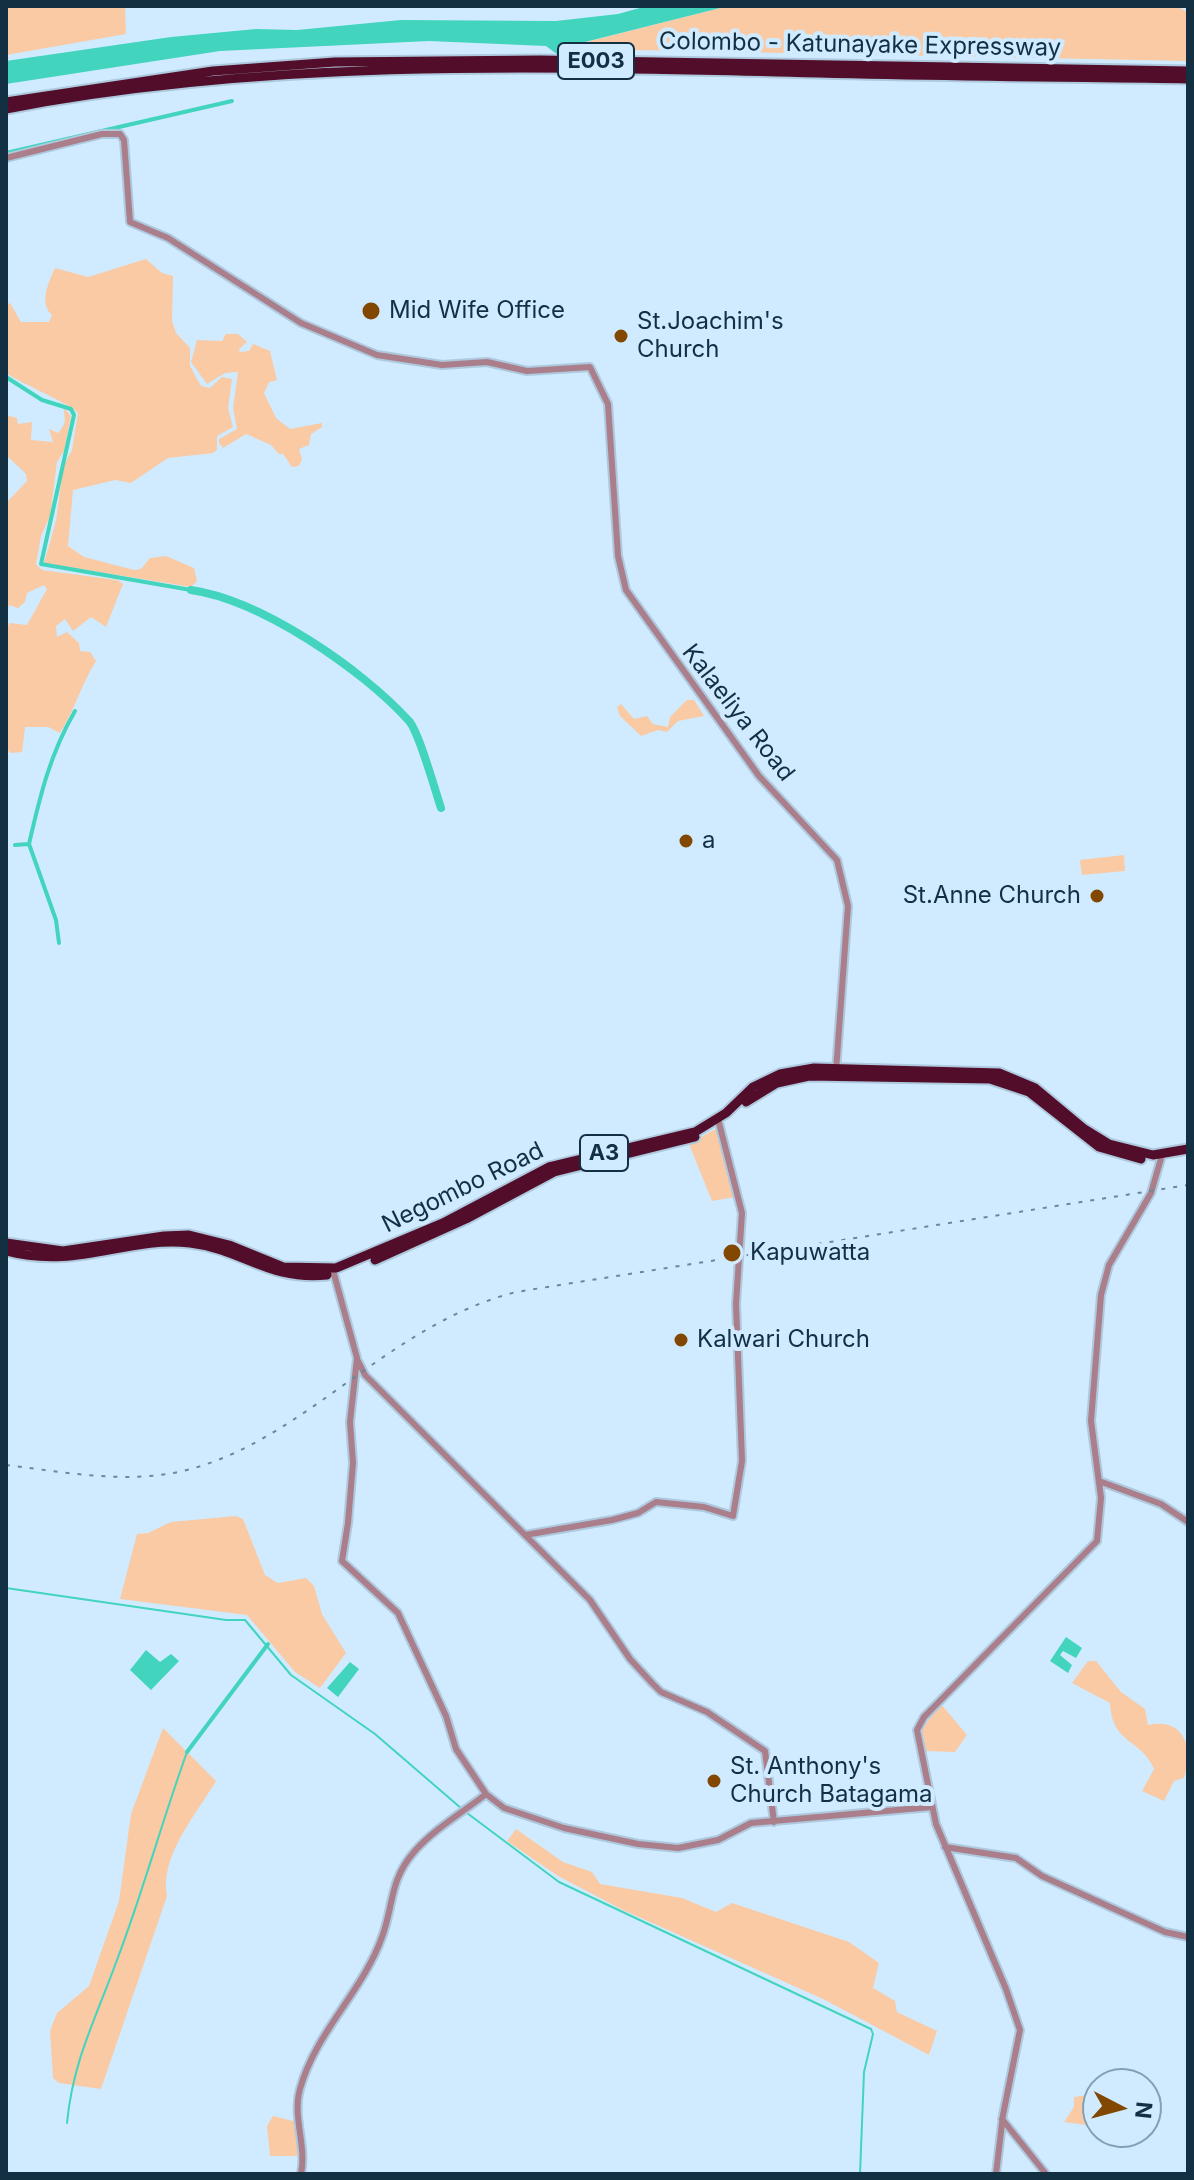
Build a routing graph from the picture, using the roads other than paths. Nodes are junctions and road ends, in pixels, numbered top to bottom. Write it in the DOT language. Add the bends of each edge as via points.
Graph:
graph roads {
  1 [pos="1188,71"];
  2 [pos="1188,79"];
  3 [pos="6,102"];
  4 [pos="6,109"];
  5 [pos="6,158"];
  6 [pos="836,1071"];
  7 [pos="718,1121"];
  8 [pos="1188,1149"];
  9 [pos="1188,1156"];
  10 [pos="1164,1158"];
  11 [pos="6,1243"];
  12 [pos="6,1251"];
  13 [pos="334,1274"];
  14 [pos="357,1358"];
  15 [pos="1099,1481"];
  16 [pos="1188,1522"];
  17 [pos="525,1535"];
  18 [pos="486,1794"];
  19 [pos="931,1807"];
  20 [pos="774,1822"];
  21 [pos="945,1847"];
  22 [pos="1188,1937"];
  23 [pos="1002,2119"];
  24 [pos="301,2174"];
  25 [pos="996,2174"];
  26 [pos="1046,2174"];
  1 -- 3 [label="highway, Colombo - Katunayake Expressway / E003" via="540,60 348,62 213,71"];
  2 -- 4 [label="highway, Colombo - Katunayake Expressway / E003" via="385,68 156,86"];
  5 -- 6 [label="street, Kalaeliya Road" via="120,134 130,222 182,246 307,326 377,355 439,365 481,362 532,372 590,367 608,404 618,556 626,590 759,776 840,868 848,906"];
  6 -- 7 [label="highway, Negombo Road / A3" via="777,1083"];
  6 -- 10 [label="highway, Negombo Road / A3" via="1001,1081 1029,1092 1099,1147 1129,1158"];
  7 -- 11 [label="highway, Negombo Road / A3" via="695,1132 549,1167 364,1260 329,1270 273,1264 189,1235 63,1251"];
  7 -- 13 [label="highway, Negombo Road / A3" via="668,1146 540,1178 438,1233"];
  7 -- 17 [label="street" via="742,1213 736,1304 742,1461 733,1516 664,1501 612,1520"];
  8 -- 10 [label="highway, Negombo Road / A3"];
  9 -- 10 [label="highway, Negombo Road / A3"];
  10 -- 15 [label="street" via="1103,1282 1091,1421"];
  12 -- 13 [label="highway, Negombo Road / A3" via="63,1258 189,1243 279,1274"];
  13 -- 14 [label="street"];
  14 -- 17 [label="street" via="365,1375"];
  14 -- 18 [label="street" via="342,1561 398,1613 456,1749"];
  15 -- 16 [label="street" via="1161,1504"];
  15 -- 19 [label="street" via="1097,1541 920,1725 917,1736"];
  17 -- 20 [label="street" via="590,1600 630,1659 661,1692 707,1712 765,1751"];
  18 -- 20 [label="street" via="504,1808 544,1823 638,1844 697,1846 751,1823"];
  18 -- 24 [label="street" via="415,1850 391,1888 376,1952 299,2090"];
  19 -- 20 [label="street"];
  19 -- 21 [label="street"];
  21 -- 22 [label="street" via="1016,1858 1042,1876 1165,1932"];
  21 -- 23 [label="street" via="1020,2030"];
  23 -- 25 [label="street"];
  23 -- 26 [label="street"];
}
